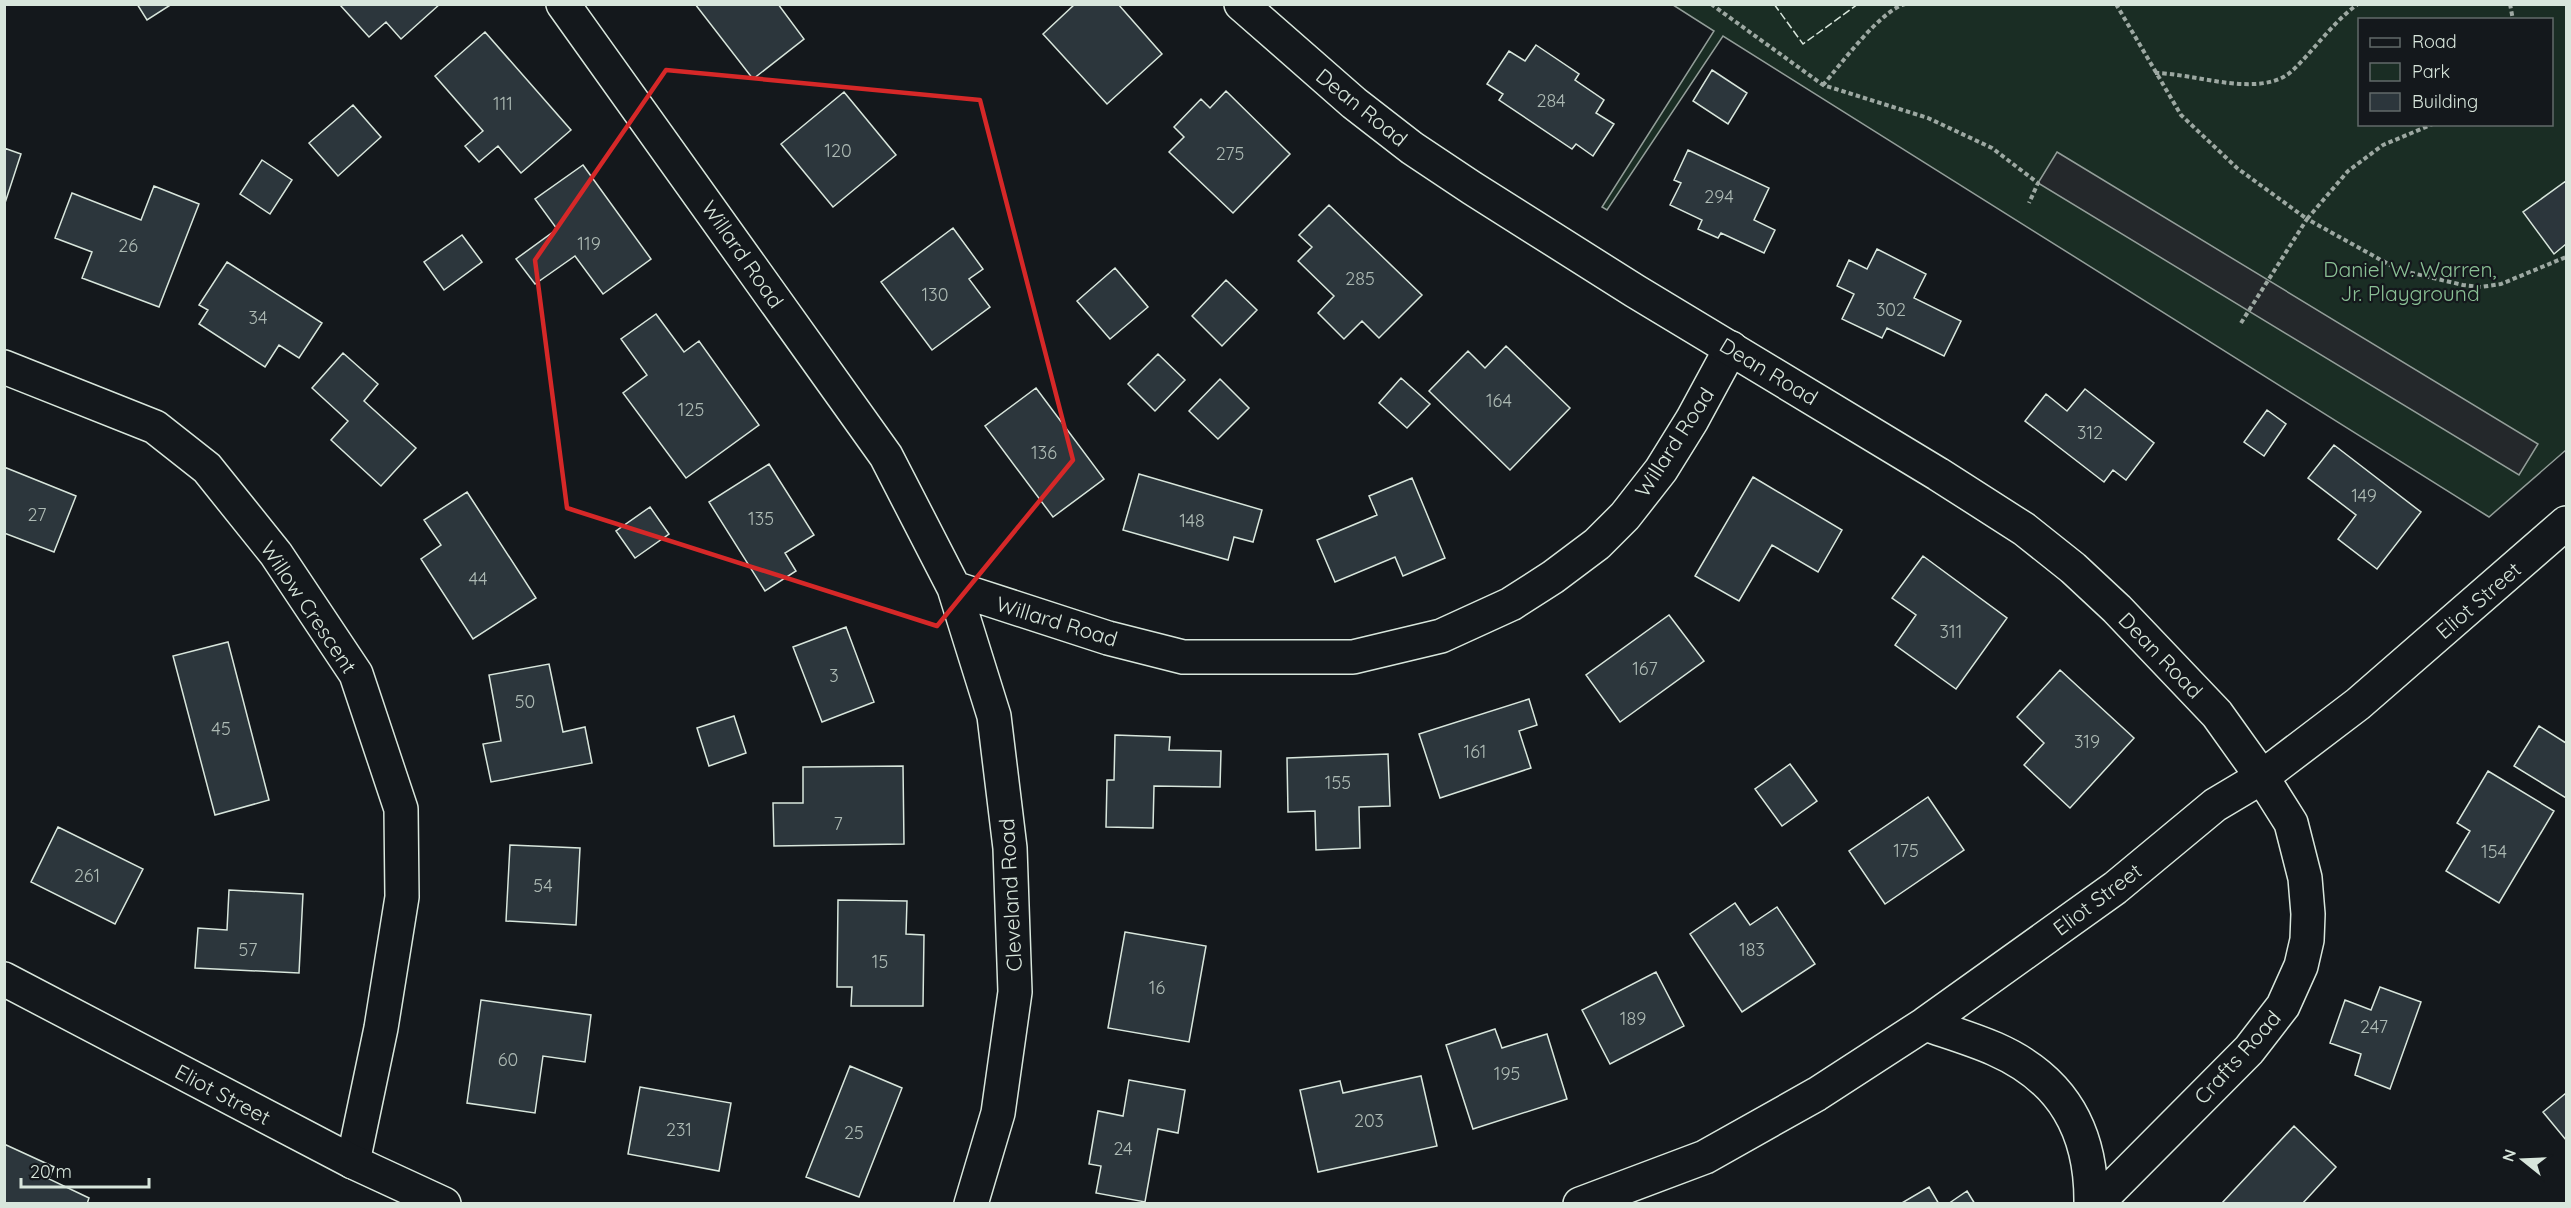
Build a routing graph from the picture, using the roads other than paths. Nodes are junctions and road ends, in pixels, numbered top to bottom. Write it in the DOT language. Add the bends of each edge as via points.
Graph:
graph roads {
  1 [pos="563,4"];
  2 [pos="1241,4"];
  3 [pos="1731,348"];
  4 [pos="4,367"];
  5 [pos="2566,523"];
  6 [pos="954,588"];
  7 [pos="2262,777"];
  8 [pos="4,979"];
  9 [pos="1925,1024"];
  10 [pos="353,1162"];
  11 [pos="444,1203"];
  12 [pos="971,1203"];
  13 [pos="1580,1203"];
  14 [pos="2091,1203"];
  15 [pos="2096,1203"];
  1 -- 6 [label="street, Willard Road" via="886,456"];
  2 -- 3 [label="street, Dean Road" via="1412,148 1553,240"];
  3 -- 6 [label="street, Willard Road" via="1662,470 1597,544 1511,604 1441,636 1353,657 1183,657 1108,638"];
  3 -- 7 [label="street, Dean Road" via="1948,480 2024,529 2073,568 2217,714"];
  4 -- 10 [label="street, Willow Crescent" via="155,427 207,468 276,555 356,674 401,809 402,897 381,1028"];
  5 -- 7 [label="street, Eliot Street" via="2358,704"];
  6 -- 12 [label="street, Cleveland Road" via="994,716 1010,848 1015,992 998,1113"];
  7 -- 9 [label="street, Eliot Street" via="2215,805 2115,888"];
  7 -- 15 [label="street, Crafts Road" via="2290,823 2305,878 2307,940 2295,979 2283,1006 2249,1050"];
  8 -- 10 [label="street, Eliot Street"];
  9 -- 13 [label="street, Eliot Street" via="1817,1094 1705,1157"];
  9 -- 14 [label="street" via="1995,1048 2047,1083 2067,1108 2084,1143"];
  10 -- 11 [label="street, Eliot Street"];
}
